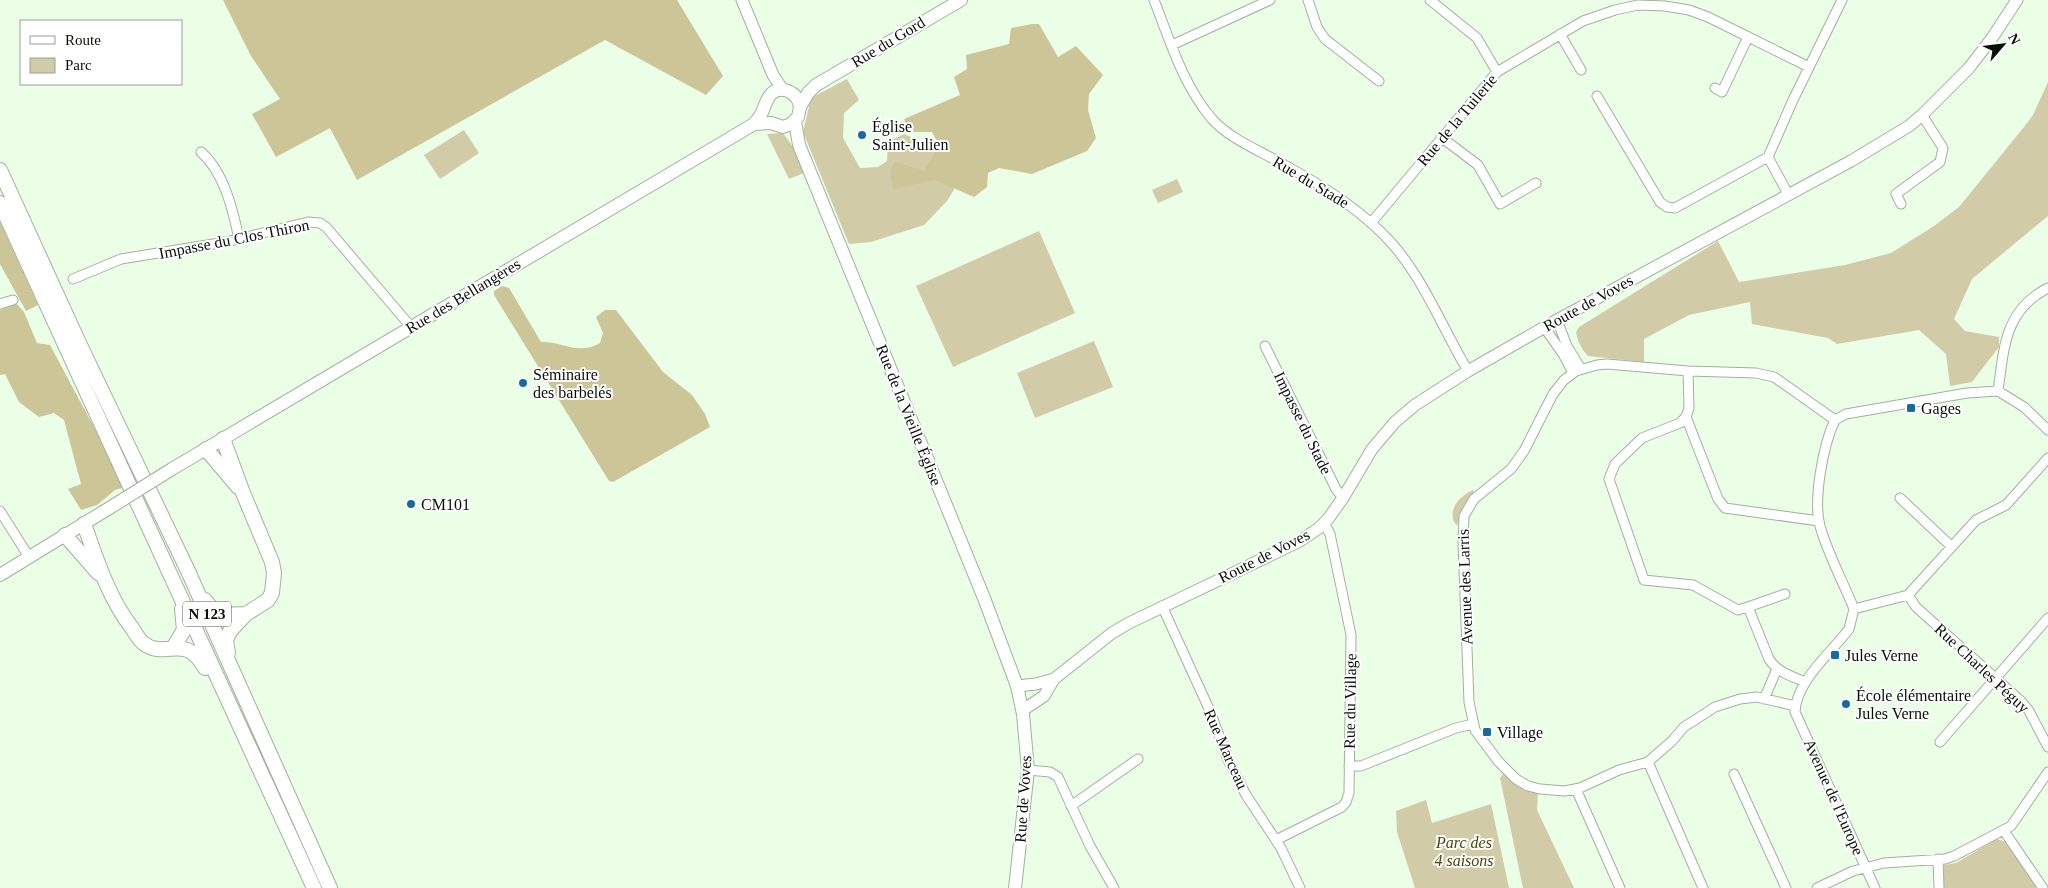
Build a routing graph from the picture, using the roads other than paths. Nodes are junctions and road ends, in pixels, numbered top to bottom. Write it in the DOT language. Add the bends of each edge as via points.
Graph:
graph roads {
  1 [pos="742,0"];
  2 [pos="961,0"];
  3 [pos="1154,0"];
  4 [pos="1270,0"];
  5 [pos="1308,0"];
  6 [pos="1430,0"];
  7 [pos="1842,0"];
  8 [pos="2016,0"];
  9 [pos="1252,4"];
  10 [pos="1560,34"];
  11 [pos="1748,37"];
  12 [pos="1172,45"];
  13 [pos="1809,67"];
  14 [pos="1581,70"];
  15 [pos="1497,72"];
  16 [pos="773,75"];
  17 [pos="1378,81"];
  18 [pos="816,85"];
  19 [pos="1715,88"];
  20 [pos="788,91"];
  21 [pos="769,95"];
  22 [pos="1596,96"];
  23 [pos="800,107"];
  24 [pos="764,109"];
  25 [pos="1922,116"];
  26 [pos="795,121"];
  27 [pos="754,124"];
  28 [pos="777,125"];
  29 [pos="1441,137"];
  30 [pos="799,145"];
  31 [pos="201,152"];
  32 [pos="1768,157"];
  33 [pos="0,170"];
  34 [pos="1536,184"];
  35 [pos="1788,194"];
  36 [pos="0,203"];
  37 [pos="1901,204"];
  38 [pos="1371,223"];
  39 [pos="239,239"];
  40 [pos="34,264"];
  41 [pos="73,279"];
  42 [pos="2048,288"];
  43 [pos="13,300"];
  44 [pos="0,304"];
  45 [pos="1557,320"];
  46 [pos="1544,327"];
  47 [pos="412,328"];
  48 [pos="73,346"];
  49 [pos="1264,346"];
  50 [pos="1468,371"];
  51 [pos="1577,371"];
  52 [pos="1688,371"];
  53 [pos="1998,391"];
  54 [pos="1686,417"];
  55 [pos="1835,420"];
  56 [pos="2048,430"];
  57 [pos="223,439"];
  58 [pos="206,449"];
  59 [pos="2048,458"];
  60 [pos="243,493"];
  61 [pos="1343,498"];
  62 [pos="1900,498"];
  63 [pos="0,511"];
  64 [pos="1819,522"];
  65 [pos="1324,523"];
  66 [pos="84,524"];
  67 [pos="65,535"];
  68 [pos="1952,547"];
  69 [pos="29,557"];
  70 [pos="188,571"];
  71 [pos="0,575"];
  72 [pos="103,579"];
  73 [pos="1785,594"];
  74 [pos="1908,596"];
  75 [pos="181,598"];
  76 [pos="1162,606"];
  77 [pos="1748,607"];
  78 [pos="1854,609"];
  79 [pos="246,614"];
  80 [pos="2048,618"];
  81 [pos="173,648"];
  82 [pos="229,664"];
  83 [pos="1777,669"];
  84 [pos="1996,678"];
  85 [pos="1054,679"];
  86 [pos="1805,682"];
  87 [pos="1017,686"];
  88 [pos="1764,699"];
  89 [pos="1795,706"];
  90 [pos="1023,710"];
  91 [pos="1473,724"];
  92 [pos="240,730"];
  93 [pos="1940,742"];
  94 [pos="2048,747"];
  95 [pos="1138,758"];
  96 [pos="1648,762"];
  97 [pos="1349,766"];
  98 [pos="1028,770"];
  99 [pos="2048,772"];
  100 [pos="1734,774"];
  101 [pos="1576,789"];
  102 [pos="1071,806"];
  103 [pos="2004,831"];
  104 [pos="1276,840"];
  105 [pos="1938,859"];
  106 [pos="1866,868"];
  107 [pos="314,888"];
  108 [pos="330,888"];
  109 [pos="1015,888"];
  110 [pos="1114,888"];
  111 [pos="1300,888"];
  112 [pos="1620,888"];
  113 [pos="1703,888"];
  114 [pos="1786,888"];
  115 [pos="1817,888"];
  116 [pos="1875,888"];
  117 [pos="1939,888"];
  118 [pos="2043,888"];
  1 -- 16 [label="street"];
  2 -- 18 [label="main road, Rue du Gord"];
  3 -- 12 [label="street, Rue du Stade"];
  4 -- 9 [label="street"];
  5 -- 17 [label="street" via="1317,27 1325,39"];
  6 -- 15 [label="street" via="1477,38"];
  7 -- 13 [label="street"];
  8 -- 25 [label="street, Route de Voves" via="1969,68"];
  9 -- 12 [label="street"];
  10 -- 11 [label="street, Rue de la Tuilerie" via="1583,21 1638,5 1689,10"];
  10 -- 14 [label="street"];
  10 -- 15 [label="street, Rue de la Tuilerie"];
  11 -- 13 [label="street, Rue de la Tuilerie"];
  11 -- 19 [label="street" via="1722,92"];
  12 -- 38 [label="street, Rue du Stade" via="1196,99 1214,121 1234,137 1325,188"];
  13 -- 32 [label="street"];
  15 -- 29 [label="street, Rue de la Tuilerie"];
  16 -- 20 [label="street"];
  16 -- 21 [label="street"];
  18 -- 20 [label="main road"];
  18 -- 23 [label="main road"];
  20 -- 21 [label="main road"];
  20 -- 23 [label="main road" via="799,101"];
  21 -- 24 [label="main road"];
  22 -- 32 [label="street" via="1660,202 1667,207 1675,208"];
  23 -- 26 [label="main road"];
  24 -- 27 [label="main road"];
  24 -- 28 [label="main road" via="767,119"];
  25 -- 35 [label="street, Route de Voves" via="1884,142"];
  25 -- 37 [label="street" via="1943,153 1940,162 1896,194"];
  26 -- 28 [label="main road"];
  26 -- 30 [label="main road"];
  27 -- 28 [label="main road"];
  27 -- 47 [label="main road, Rue des Bellangères"];
  28 -- 30 [label="main road"];
  29 -- 34 [label="street" via="1478,165 1500,204"];
  29 -- 38 [label="street, Rue de la Tuilerie"];
  30 -- 87 [label="main road, Rue de la Vieille Église"];
  31 -- 39 [label="street" via="210,160 219,177"];
  32 -- 35 [label="street"];
  33 -- 40 [label="main road, N 123"];
  35 -- 45 [label="street, Route de Voves"];
  36 -- 40 [label="main road, N 123"];
  38 -- 50 [label="street, Rue du Stade" via="1415,272"];
  39 -- 41 [label="street, Impasse du Clos Thiron" via="121,259"];
  39 -- 47 [label="street, Impasse du Clos Thiron" via="308,222 326,226"];
  40 -- 48 [label="main road, N 123"];
  42 -- 53 [label="street" via="2025,305 2010,324"];
  43 -- 44 [label="street"];
  45 -- 46 [label="street, Route de Voves"];
  45 -- 51 [label="street"];
  46 -- 50 [label="street, Route de Voves"];
  46 -- 51 [label="street"];
  47 -- 57 [label="main road, Rue des Bellangères"];
  48 -- 70 [label="main road, N 123"];
  48 -- 75 [label="main road, N 123"];
  49 -- 61 [label="street, Impasse du Stade"];
  50 -- 61 [label="street, Route de Voves" via="1395,422 1372,449"];
  51 -- 52 [label="street" via="1607,364"];
  51 -- 91 [label="street, Avenue des Larris" via="1554,394 1511,469 1474,499 1464,516 1469,702"];
  52 -- 54 [label="street" via="1689,408"];
  52 -- 55 [label="street" via="1756,373 1774,377"];
  53 -- 55 [label="street" via="1957,394 1846,414"];
  53 -- 56 [label="street" via="2024,407"];
  54 -- 64 [label="street" via="1718,499 1725,508"];
  54 -- 77 [label="street" via="1680,423 1642,438 1615,464 1609,479 1644,580 1693,585 1738,610"];
  55 -- 64 [label="street" via="1827,436 1816,506"];
  57 -- 58 [label="main road, Rue des Bellangères"];
  57 -- 60 [label="main road"];
  58 -- 60 [label="main road"];
  58 -- 66 [label="main road, Rue des Bellangères, bridge"];
  59 -- 68 [label="street" via="2006,504 1976,520"];
  60 -- 79 [label="main road" via="274,573 268,600"];
  61 -- 65 [label="street, Route de Voves"];
  62 -- 68 [label="street"];
  63 -- 69 [label="street"];
  64 -- 78 [label="street"];
  65 -- 76 [label="street, Route de Voves" via="1300,541"];
  65 -- 97 [label="street, Rue du Village" via="1330,534 1351,635"];
  66 -- 67 [label="main road, Rue des Bellangères"];
  66 -- 72 [label="main road"];
  67 -- 69 [label="main road, Rue des Bellangères"];
  67 -- 72 [label="main road"];
  68 -- 74 [label="street"];
  69 -- 71 [label="main road, Rue des Bellangères"];
  70 -- 79 [label="main road" via="216,612"];
  70 -- 82 [label="main road, N 123"];
  72 -- 81 [label="main road" via="142,643 154,649"];
  73 -- 77 [label="street"];
  74 -- 78 [label="street"];
  74 -- 84 [label="street, Rue Charles Péguy" via="1916,607"];
  75 -- 81 [label="main road" via="184,630"];
  75 -- 92 [label="main road, N 123"];
  76 -- 85 [label="street" via="1112,633"];
  76 -- 104 [label="street, Rue Marceau" via="1210,711 1228,760 1246,795"];
  77 -- 83 [label="street" via="1769,659"];
  78 -- 86 [label="street" via="1849,629"];
  79 -- 82 [label="main road" via="226,640"];
  80 -- 84 [label="street"];
  81 -- 92 [label="main road" via="188,649 197,655"];
  82 -- 108 [label="main road, N 123"];
  83 -- 86 [label="street"];
  83 -- 88 [label="street"];
  84 -- 93 [label="street"];
  84 -- 94 [label="street, Rue Charles Péguy" via="2030,711"];
  85 -- 87 [label="street"];
  85 -- 90 [label="street" via="1044,696"];
  86 -- 89 [label="street"];
  87 -- 90 [label="main road, Rue de Voves"];
  88 -- 89 [label="street"];
  88 -- 96 [label="street" via="1740,699 1715,707 1684,727"];
  89 -- 106 [label="street, Avenue de l'Europe" via="1801,726"];
  90 -- 98 [label="main road, Rue de Voves"];
  91 -- 97 [label="street" via="1361,766"];
  91 -- 101 [label="street" via="1498,761 1516,779 1540,789"];
  92 -- 107 [label="main road, N 123"];
  95 -- 102 [label="street"];
  96 -- 101 [label="street" via="1619,770"];
  96 -- 113 [label="street"];
  97 -- 104 [label="street, Rue du Village" via="1346,802"];
  98 -- 102 [label="street" via="1050,772 1058,777"];
  98 -- 109 [label="main road, Rue de Voves"];
  99 -- 103 [label="street" via="2011,826"];
  100 -- 114 [label="street"];
  101 -- 112 [label="street"];
  102 -- 110 [label="street"];
  103 -- 105 [label="street" via="1954,856"];
  103 -- 118 [label="street"];
  104 -- 111 [label="street, Rue Marceau"];
  105 -- 106 [label="street" via="1884,863"];
  105 -- 117 [label="street"];
  106 -- 115 [label="street" via="1852,871"];
  106 -- 116 [label="street, Avenue de l'Europe"];
}
